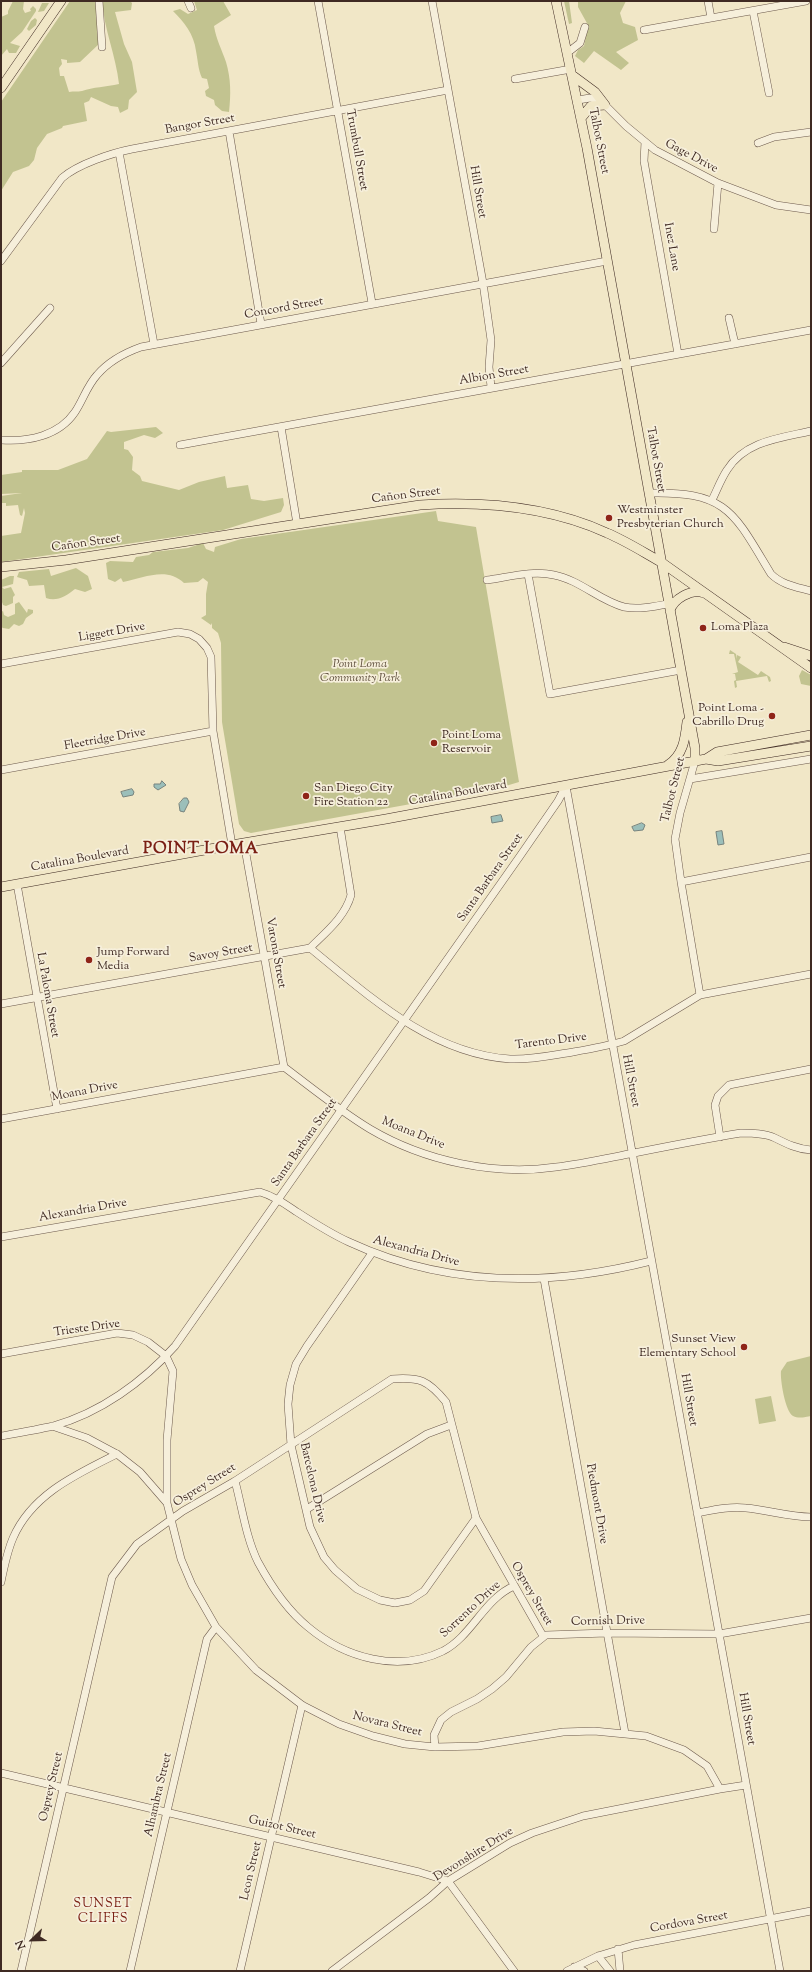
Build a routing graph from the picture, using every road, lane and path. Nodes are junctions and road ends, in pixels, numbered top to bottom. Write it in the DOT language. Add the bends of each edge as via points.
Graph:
graph roads {
  1 [pos="61,1"];
  2 [pos="99,1"];
  3 [pos="318,1"];
  4 [pos="432,1"];
  5 [pos="556,1"];
  6 [pos="708,1"];
  7 [pos="806,1"];
  8 [pos="753,10"];
  9 [pos="712,18"];
  10 [pos="585,27"];
  11 [pos="644,30"];
  12 [pos="102,47"];
  13 [pos="567,53"];
  14 [pos="572,72"];
  15 [pos="515,78"];
  16 [pos="1,88"];
  17 [pos="448,90"];
  18 [pos="769,93"];
  19 [pos="578,100"];
  20 [pos="605,105"];
  21 [pos="338,110"];
  22 [pos="581,118"];
  23 [pos="229,131"];
  24 [pos="811,132"];
  25 [pos="645,142"];
  26 [pos="758,143"];
  27 [pos="119,152"];
  28 [pos="718,183"];
  29 [pos="811,210"];
  30 [pos="714,229"];
  31 [pos="1,261"];
  32 [pos="607,261"];
  33 [pos="483,283"];
  34 [pos="372,303"];
  35 [pos="50,308"];
  36 [pos="729,318"];
  37 [pos="261,324"];
  38 [pos="811,330"];
  39 [pos="154,344"];
  40 [pos="735,344"];
  41 [pos="678,354"];
  42 [pos="1,362"];
  43 [pos="626,364"];
  44 [pos="491,387"];
  45 [pos="281,427"];
  46 [pos="811,431"];
  47 [pos="1,440"];
  48 [pos="180,444"];
  49 [pos="649,493"];
  50 [pos="712,500"];
  51 [pos="297,524"];
  52 [pos="661,562"];
  53 [pos="1,567"];
  54 [pos="528,574"];
  55 [pos="487,580"];
  56 [pos="811,591"];
  57 [pos="705,593"];
  58 [pos="671,606"];
  59 [pos="781,646"];
  60 [pos="811,656"];
  61 [pos="1,664"];
  62 [pos="811,668"];
  63 [pos="681,670"];
  64 [pos="688,713"];
  65 [pos="213,731"];
  66 [pos="811,735"];
  67 [pos="811,746"];
  68 [pos="811,758"];
  69 [pos="706,759"];
  70 [pos="695,761"];
  71 [pos="666,767"];
  72 [pos="1,770"];
  73 [pos="690,779"];
  74 [pos="566,786"];
  75 [pos="340,827"];
  76 [pos="244,843"];
  77 [pos="232,845"];
  78 [pos="811,857"];
  79 [pos="681,882"];
  80 [pos="17,884"];
  81 [pos="1,887"];
  82 [pos="310,948"];
  83 [pos="265,957"];
  84 [pos="811,974"];
  85 [pos="700,995"];
  86 [pos="37,997"];
  87 [pos="1,1004"];
  88 [pos="405,1020"];
  89 [pos="612,1045"];
  90 [pos="284,1067"];
  91 [pos="811,1070"];
  92 [pos="56,1109"];
  93 [pos="342,1110"];
  94 [pos="1,1119"];
  95 [pos="720,1137"];
  96 [pos="811,1150"];
  97 [pos="632,1153"];
  98 [pos="279,1200"];
  99 [pos="1,1237"];
  100 [pos="372,1253"];
  101 [pos="651,1261"];
  102 [pos="544,1279"];
  103 [pos="1,1354"];
  104 [pos="166,1356"];
  105 [pos="451,1425"];
  106 [pos="52,1426"];
  107 [pos="1,1436"];
  108 [pos="291,1445"];
  109 [pos="117,1454"];
  110 [pos="235,1481"];
  111 [pos="167,1503"];
  112 [pos="307,1509"];
  113 [pos="697,1513"];
  114 [pos="811,1517"];
  115 [pos="476,1518"];
  116 [pos="171,1521"];
  117 [pos="1,1582"];
  118 [pos="514,1586"];
  119 [pos="811,1618"];
  120 [pos="216,1627"];
  121 [pos="607,1633"];
  122 [pos="719,1634"];
  123 [pos="543,1636"];
  124 [pos="302,1705"];
  125 [pos="625,1733"];
  126 [pos="435,1747"];
  127 [pos="1,1773"];
  128 [pos="746,1785"];
  129 [pos="63,1789"];
  130 [pos="720,1789"];
  131 [pos="166,1813"];
  132 [pos="272,1837"];
  133 [pos="448,1881"];
  134 [pos="811,1911"];
  135 [pos="770,1920"];
  136 [pos="618,1949"];
  137 [pos="598,1956"];
  138 [pos="574,1967"];
  139 [pos="21,1971"];
  140 [pos="130,1971"];
  141 [pos="240,1971"];
  142 [pos="332,1971"];
  143 [pos="514,1971"];
  144 [pos="567,1971"];
  145 [pos="584,1971"];
  146 [pos="610,1971"];
  147 [pos="620,1971"];
  148 [pos="780,1971"];
  1 -- 16 [label="main road"];
  2 -- 12 [label="street"];
  3 -- 21 [label="street, Trumbull Street"];
  4 -- 17 [label="street, Hill Street"];
  5 -- 13 [label="main road, Talbot Street"];
  6 -- 9 [label="street"];
  7 -- 8 [label="street"];
  8 -- 9 [label="street"];
  8 -- 18 [label="street"];
  9 -- 11 [label="street"];
  10 -- 13 [label="street" via="580,43"];
  13 -- 14 [label="main road, Talbot Street"];
  14 -- 15 [label="street"];
  14 -- 19 [label="main road, Talbot Street"];
  14 -- 20 [label="main road" via="595,92"];
  17 -- 21 [label="street, Bangor Street"];
  17 -- 33 [label="street, Hill Street"];
  19 -- 20 [label="street, Gage Drive" via="596,98"];
  19 -- 22 [label="main road, Talbot Street"];
  20 -- 22 [label="main road" via="592,106"];
  20 -- 25 [label="street, Gage Drive"];
  21 -- 23 [label="street, Bangor Street"];
  21 -- 34 [label="street, Trumbull Street"];
  22 -- 32 [label="main road, Talbot Street"];
  23 -- 27 [label="street, Bangor Street"];
  23 -- 37 [label="street"];
  24 -- 26 [label="street" via="774,137"];
  25 -- 28 [label="street, Gage Drive" via="677,163"];
  25 -- 41 [label="street, Inez Lane" via="644,161"];
  27 -- 31 [label="street, Bangor Street" via="62,178"];
  27 -- 39 [label="street"];
  28 -- 29 [label="street, Gage Drive" via="776,205"];
  28 -- 30 [label="street"];
  32 -- 33 [label="street, Concord Street"];
  32 -- 43 [label="main road, Talbot Street"];
  33 -- 34 [label="street, Concord Street"];
  33 -- 44 [label="street, Hill Street" via="491,340"];
  34 -- 37 [label="street, Concord Street"];
  35 -- 42 [label="street"];
  36 -- 40 [label="street"];
  37 -- 39 [label="street, Concord Street"];
  38 -- 40 [label="street, Albion Street"];
  39 -- 47 [label="street, Concord Street" via="124,354 110,363 91,383 71,418 55,430 32,439"];
  40 -- 41 [label="street, Albion Street"];
  41 -- 43 [label="street, Albion Street"];
  43 -- 44 [label="street, Albion Street"];
  43 -- 49 [label="main road, Talbot Street"];
  44 -- 45 [label="street, Albion Street"];
  45 -- 48 [label="street, Albion Street"];
  45 -- 51 [label="street"];
  46 -- 50 [label="street" via="760,443 745,450 726,470"];
  49 -- 50 [label="street" via="689,495"];
  49 -- 52 [label="main road, Talbot Street"];
  50 -- 56 [label="street" via="725,508 740,524 771,574 786,584"];
  51 -- 52 [label="main road, Cañon Street" via="420,505 497,504 542,511 583,523"];
  51 -- 53 [label="main road, Cañon Street" via="66,560"];
  52 -- 57 [label="main road, Cañon Street"];
  52 -- 58 [label="main road, Talbot Street"];
  54 -- 55 [label="street"];
  54 -- 58 [label="street" via="547,573 564,578 624,607"];
  54 -- 63 [label="street" via="550,694"];
  57 -- 58 [label="main road" via="694,592"];
  57 -- 59 [label="main road, Cañon Street"];
  58 -- 63 [label="main road, Talbot Street"];
  59 -- 60 [label="main road, Cañon Street"];
  59 -- 62 [label="main road, Cañon Street"];
  61 -- 65 [label="street, Liggett Drive" via="178,632 194,636 207,648 212,662"];
  63 -- 64 [label="main road, Talbot Street"];
  64 -- 70 [label="main road, Talbot Street"];
  64 -- 71 [label="main road" via="683,746 677,759"];
  65 -- 72 [label="street, Fleetridge Drive"];
  65 -- 77 [label="street"];
  66 -- 69 [label="main road, Catalina Boulevard" via="717,752"];
  67 -- 69 [label="main road, Catalina Boulevard" via="718,762"];
  68 -- 73 [label="street"];
  69 -- 70 [label="main road, Catalina Boulevard"];
  70 -- 71 [label="main road, Catalina Boulevard"];
  70 -- 73 [label="street, Talbot Street"];
  71 -- 74 [label="main road, Catalina Boulevard"];
  73 -- 79 [label="street, Talbot Street" via="680,813 676,840"];
  74 -- 75 [label="main road, Catalina Boulevard"];
  74 -- 88 [label="street, Santa Barbara Street"];
  74 -- 89 [label="street, Hill Street"];
  75 -- 76 [label="main road, Catalina Boulevard"];
  75 -- 82 [label="street" via="351,895 342,916"];
  76 -- 77 [label="main road, Catalina Boulevard"];
  76 -- 83 [label="street, Varona Street"];
  77 -- 80 [label="main road, Catalina Boulevard"];
  78 -- 79 [label="street"];
  79 -- 85 [label="street, Talbot Street"];
  80 -- 81 [label="main road, Catalina Boulevard"];
  80 -- 86 [label="street, La Paloma Street"];
  82 -- 83 [label="street, Savoy Street"];
  82 -- 88 [label="street, Tarento Drive"];
  83 -- 86 [label="street, Savoy Street"];
  83 -- 90 [label="street, Varona Street"];
  84 -- 85 [label="street, Tarento Drive"];
  85 -- 89 [label="street, Tarento Drive" via="624,1041"];
  86 -- 87 [label="street, Savoy Street"];
  86 -- 92 [label="street, La Paloma Street"];
  88 -- 89 [label="street, Tarento Drive" via="445,1043 473,1053 500,1058 525,1059"];
  88 -- 93 [label="street, Santa Barbara Street"];
  89 -- 97 [label="street, Hill Street"];
  90 -- 92 [label="street, Moana Drive"];
  90 -- 93 [label="street, Moana Drive"];
  91 -- 95 [label="street" via="729,1085 718,1096 715,1105"];
  92 -- 94 [label="street, Moana Drive"];
  93 -- 97 [label="street, Moana Drive" via="370,1129 398,1143 429,1155 479,1166 514,1169 556,1167"];
  93 -- 98 [label="street, Santa Barbara Street"];
  95 -- 96 [label="street, Moana Drive" via="756,1133"];
  95 -- 97 [label="street, Moana Drive"];
  97 -- 101 [label="street, Hill Street"];
  98 -- 99 [label="street, Alexandria Drive" via="269,1194 251,1193"];
  98 -- 100 [label="street, Alexandria Drive" via="332,1234"];
  98 -- 104 [label="street, Santa Barbara Street" via="192,1324"];
  100 -- 102 [label="street, Alexandria Drive" via="456,1275 499,1279"];
  100 -- 108 [label="street, Barcelona Drive" via="296,1364 289,1392"];
  101 -- 102 [label="street, Alexandria Drive"];
  101 -- 113 [label="street, Hill Street"];
  102 -- 121 [label="street, Piedmont Drive"];
  103 -- 104 [label="street, Trieste Drive" via="117,1333 133,1334"];
  104 -- 106 [label="street, Santa Barbara Street" via="113,1398"];
  104 -- 111 [label="street" via="173,1371 167,1440"];
  105 -- 108 [label="street, Osprey Street" via="446,1402 434,1387 418,1379 392,1379"];
  105 -- 112 [label="street" via="427,1434"];
  105 -- 115 [label="street, Osprey Street"];
  106 -- 107 [label="street, Santa Barbara Street"];
  106 -- 109 [label="street, Novara Street" via="87,1438"];
  108 -- 110 [label="street, Osprey Street"];
  108 -- 112 [label="street, Barcelona Drive"];
  109 -- 111 [label="street, Novara Street" via="140,1472"];
  109 -- 117 [label="street" via="58,1486 30,1511 14,1536"];
  110 -- 116 [label="street, Osprey Street" via="183,1511"];
  110 -- 118 [label="street, Sorrento Drive" via="256,1556 280,1598 307,1627 336,1646 361,1657 392,1663 416,1660 444,1650 470,1629 506,1590"];
  111 -- 116 [label="street, Novara Street"];
  112 -- 115 [label="street, Barcelona Drive" via="310,1527 324,1557 335,1570 357,1589 380,1600 394,1603 410,1600 424,1591"];
  113 -- 114 [label="street" via="746,1508 785,1516"];
  113 -- 122 [label="street, Hill Street"];
  115 -- 118 [label="street, Osprey Street"];
  116 -- 120 [label="street, Novara Street" via="181,1559"];
  116 -- 129 [label="street, Osprey Street" via="137,1544 112,1577"];
  118 -- 123 [label="street, Osprey Street"];
  119 -- 122 [label="street, Cornish Drive"];
  120 -- 124 [label="street, Novara Street" via="256,1670"];
  120 -- 131 [label="street, Alhambra Street" via="207,1639"];
  121 -- 122 [label="street, Cornish Drive"];
  121 -- 123 [label="street, Cornish Drive"];
  121 -- 125 [label="street, Piedmont Drive"];
  122 -- 128 [label="street, Hill Street"];
  123 -- 126 [label="street" via="492,1689 441,1720 434,1735"];
  124 -- 126 [label="street, Novara Street" via="339,1724 373,1736 405,1744"];
  124 -- 132 [label="street, Leon Street"];
  125 -- 126 [label="street, Novara Street" via="563,1732 478,1746"];
  125 -- 130 [label="street, Novara Street" via="646,1736 684,1750 707,1766"];
  127 -- 129 [label="street, Guizot Street"];
  128 -- 130 [label="street, Devonshire Drive"];
  128 -- 135 [label="street, Hill Street"];
  129 -- 131 [label="street, Guizot Street"];
  129 -- 139 [label="street, Osprey Street"];
  130 -- 133 [label="street, Devonshire Drive" via="583,1816 532,1833 510,1843"];
  131 -- 132 [label="street, Guizot Street"];
  131 -- 140 [label="street, Alhambra Street"];
  132 -- 133 [label="street, Guizot Street"];
  132 -- 141 [label="street, Leon Street"];
  133 -- 142 [label="street, Devonshire Drive"];
  133 -- 143 [label="street"];
  134 -- 135 [label="street, Cordova Street"];
  135 -- 136 [label="street, Cordova Street"];
  135 -- 148 [label="street, Hill Street"];
  136 -- 137 [label="street, Cordova Street"];
  136 -- 147 [label="street"];
  137 -- 138 [label="street, Cordova Street"];
  137 -- 146 [label="street"];
  138 -- 144 [label="street, Cordova Street"];
  138 -- 145 [label="street"];
}
